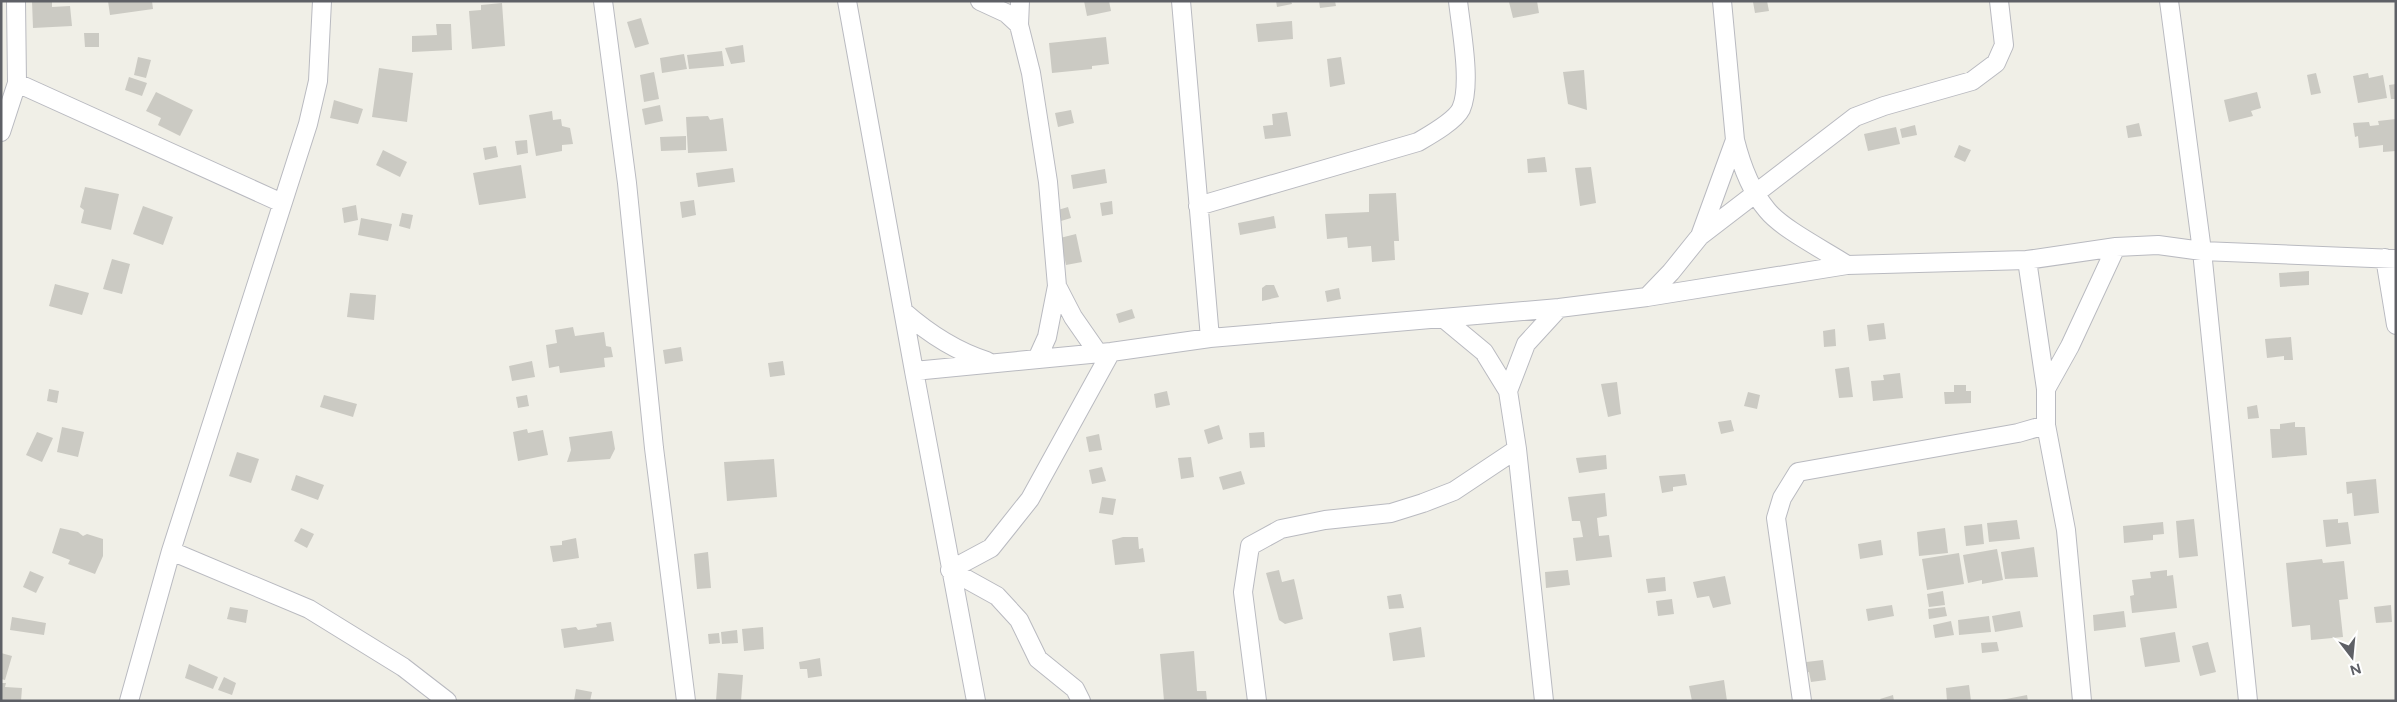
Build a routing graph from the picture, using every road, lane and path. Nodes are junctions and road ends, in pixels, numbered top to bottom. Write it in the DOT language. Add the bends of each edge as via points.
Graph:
graph roads {
  1 [pos="16,1"];
  2 [pos="322,1"];
  3 [pos="603,1"];
  4 [pos="847,1"];
  5 [pos="980,1"];
  6 [pos="1020,1"];
  7 [pos="1181,1"];
  8 [pos="1458,1"];
  9 [pos="1722,1"];
  10 [pos="1999,1"];
  11 [pos="2169,1"];
  12 [pos="1019,25"];
  13 [pos="17,83"];
  14 [pos="1,132"];
  15 [pos="1735,140"];
  16 [pos="1756,193"];
  17 [pos="282,203"];
  18 [pos="1198,206"];
  19 [pos="1700,236"];
  20 [pos="2116,247"];
  21 [pos="2202,251"];
  22 [pos="2390,258"];
  23 [pos="2027,260"];
  24 [pos="1848,265"];
  25 [pos="1058,286"];
  26 [pos="1647,297"];
  27 [pos="1559,308"];
  28 [pos="903,311"];
  29 [pos="1442,318"];
  30 [pos="2396,325"];
  31 [pos="1210,338"];
  32 [pos="1105,352"];
  33 [pos="1037,359"];
  34 [pos="994,364"];
  35 [pos="914,372"];
  36 [pos="2046,389"];
  37 [pos="1508,391"];
  38 [pos="2046,425"];
  39 [pos="1518,449"];
  40 [pos="171,551"];
  41 [pos="950,570"];
  42 [pos="129,701"];
  43 [pos="447,701"];
  44 [pos="686,701"];
  45 [pos="976,701"];
  46 [pos="1081,701"];
  47 [pos="1257,701"];
  48 [pos="1544,701"];
  49 [pos="1802,701"];
  50 [pos="2082,701"];
  51 [pos="2248,701"];
  1 -- 13 [label="street"];
  2 -- 17 [label="street" via="318,81 308,124"];
  3 -- 44 [label="street"];
  4 -- 28 [label="street"];
  5 -- 12 [label="street" via="1006,14"];
  6 -- 12 [label="street"];
  7 -- 18 [label="street"];
  8 -- 18 [label="street" via="1467,91 1460,111 1436,132 1418,142"];
  9 -- 15 [label="street"];
  10 -- 16 [label="street" via="2004,44 1996,63 1972,82 1855,117"];
  11 -- 21 [label="street"];
  12 -- 25 [label="street" via="1031,73 1048,182"];
  13 -- 14 [label="street"];
  13 -- 17 [label="street"];
  15 -- 16 [label="street" via="1740,161"];
  15 -- 19 [label="street"];
  16 -- 19 [label="street"];
  16 -- 24 [label="street" via="1768,212"];
  17 -- 40 [label="street"];
  18 -- 31 [label="street"];
  19 -- 26 [label="street"];
  20 -- 21 [label="street" via="2158,245"];
  20 -- 23 [label="street"];
  20 -- 36 [label="street" via="2070,346"];
  21 -- 22 [label="street"];
  21 -- 51 [label="street"];
  22 -- 30 [label="street"];
  23 -- 24 [label="street"];
  23 -- 36 [label="street"];
  24 -- 26 [label="street"];
  25 -- 32 [label="street" via="1073,317"];
  25 -- 33 [label="street" via="1047,337"];
  26 -- 27 [label="street"];
  27 -- 29 [label="street"];
  27 -- 37 [label="street" via="1526,344"];
  28 -- 34 [label="street" via="941,340 970,356"];
  28 -- 35 [label="street"];
  29 -- 31 [label="street"];
  29 -- 37 [label="street" via="1484,352"];
  31 -- 32 [label="street"];
  32 -- 33 [label="street"];
  32 -- 41 [label="street" via="1030,499 991,548"];
  33 -- 34 [label="street"];
  34 -- 35 [label="street"];
  35 -- 41 [label="street"];
  36 -- 38 [label="street"];
  37 -- 39 [label="street"];
  38 -- 49 [label="street" via="2018,433 1798,472 1782,498 1776,518"];
  38 -- 50 [label="street" via="2066,530"];
  39 -- 47 [label="street" via="1454,491 1423,503 1391,513 1281,528 1250,546 1244,592"];
  39 -- 48 [label="street"];
  40 -- 42 [label="street"];
  40 -- 43 [label="street" via="309,609 403,667"];
  41 -- 45 [label="street"];
  41 -- 46 [label="street" via="997,596 1019,620 1038,659 1075,690"];
}
